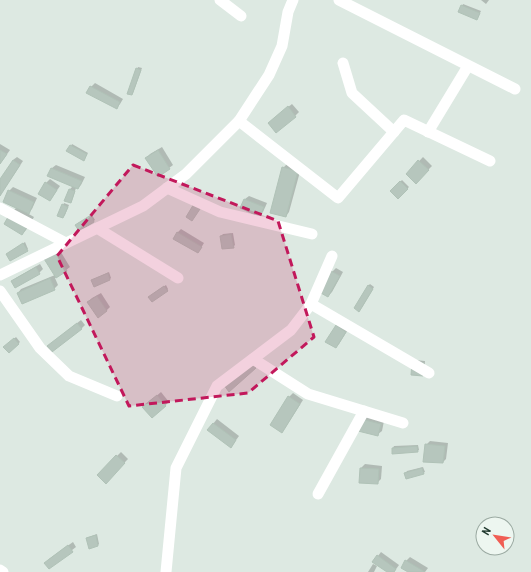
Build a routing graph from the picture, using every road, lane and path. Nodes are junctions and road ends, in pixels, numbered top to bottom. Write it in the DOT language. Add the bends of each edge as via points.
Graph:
graph roads {
  1 [pos="220,0"];
  2 [pos="293,0"];
  3 [pos="338,0"];
  4 [pos="241,16"];
  5 [pos="343,63"];
  6 [pos="468,66"];
  7 [pos="515,89"];
  8 [pos="239,121"];
  9 [pos="394,132"];
  10 [pos="428,132"];
  11 [pos="490,161"];
  12 [pos="167,188"];
  13 [pos="0,208"];
  14 [pos="97,228"];
  15 [pos="312,234"];
  16 [pos="66,243"];
  17 [pos="332,256"];
  18 [pos="0,275"];
  19 [pos="178,278"];
  20 [pos="0,291"];
  21 [pos="311,304"];
  22 [pos="253,360"];
  23 [pos="429,373"];
  24 [pos="117,396"];
  25 [pos="364,411"];
  26 [pos="403,423"];
  27 [pos="318,494"];
  28 [pos="0,570"];
  29 [pos="3,572"];
  30 [pos="166,572"];
  1 -- 4 [label="street"];
  2 -- 8 [label="street" via="288,12 282,46 269,75"];
  3 -- 6 [label="street"];
  5 -- 9 [label="street" via="352,93"];
  6 -- 7 [label="street"];
  6 -- 10 [label="street"];
  8 -- 9 [label="street" via="338,198"];
  8 -- 12 [label="street" via="186,174"];
  9 -- 10 [label="street" via="404,120"];
  10 -- 11 [label="street"];
  12 -- 14 [label="street" via="142,206"];
  12 -- 15 [label="street" via="220,212"];
  13 -- 16 [label="street"];
  14 -- 16 [label="street"];
  14 -- 19 [label="street"];
  16 -- 18 [label="street"];
  17 -- 21 [label="street"];
  20 -- 24 [label="street" via="40,348 69,376"];
  21 -- 22 [label="street" via="291,330"];
  21 -- 23 [label="street"];
  22 -- 25 [label="street" via="308,394"];
  22 -- 30 [label="street" via="217,386 176,468"];
  25 -- 26 [label="street"];
  25 -- 27 [label="street"];
  28 -- 29 [label="street"];
}
